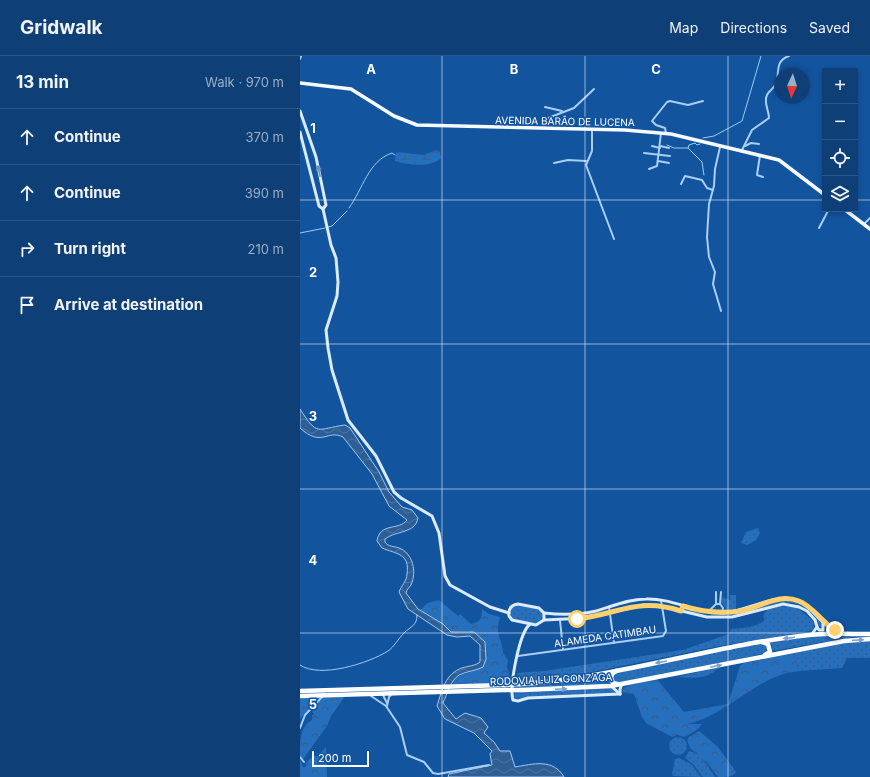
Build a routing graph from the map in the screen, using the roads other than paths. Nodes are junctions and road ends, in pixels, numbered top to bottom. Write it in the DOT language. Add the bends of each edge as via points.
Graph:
graph roads {
  1 [pos="302,56"];
  2 [pos="789,56"];
  3 [pos="300,59"];
  4 [pos="300,83"];
  5 [pos="594,89"];
  6 [pos="703,101"];
  7 [pos="545,107"];
  8 [pos="300,111"];
  9 [pos="563,112"];
  10 [pos="548,118"];
  11 [pos="592,130"];
  12 [pos="300,132"];
  13 [pos="661,132"];
  14 [pos="666,133"];
  15 [pos="759,144"];
  16 [pos="720,145"];
  17 [pos="652,146"];
  18 [pos="660,147"];
  19 [pos="669,148"];
  20 [pos="743,148"];
  21 [pos="644,153"];
  22 [pos="659,154"];
  23 [pos="760,154"];
  24 [pos="670,156"];
  25 [pos="586,161"];
  26 [pos="658,161"];
  27 [pos="554,163"];
  28 [pos="668,163"];
  29 [pos="649,169"];
  30 [pos="763,178"];
  31 [pos="682,184"];
  32 [pos="713,190"];
  33 [pos="822,193"];
  34 [pos="323,209"];
  35 [pos="827,212"];
  36 [pos="848,212"];
  37 [pos="870,218"];
  38 [pos="864,224"];
  39 [pos="819,228"];
  40 [pos="870,229"];
  41 [pos="614,239"];
  42 [pos="721,311"];
  43 [pos="661,600"];
  44 [pos="716,604"];
  45 [pos="720,604"];
  46 [pos="661,606"];
  47 [pos="683,606"];
  48 [pos="609,607"];
  49 [pos="723,608"];
  50 [pos="742,610"];
  51 [pos="681,611"];
  52 [pos="610,612"];
  53 [pos="708,612"];
  54 [pos="732,612"];
  55 [pos="509,613"];
  56 [pos="544,613"];
  57 [pos="722,613"];
  58 [pos="742,616"];
  59 [pos="722,618"];
  60 [pos="544,620"];
  61 [pos="560,620"];
  62 [pos="823,622"];
  63 [pos="522,623"];
  64 [pos="530,624"];
  65 [pos="817,627"];
  66 [pos="525,629"];
  67 [pos="843,634"];
  68 [pos="870,634"];
  69 [pos="810,635"];
  70 [pos="870,640"];
  71 [pos="759,642"];
  72 [pos="614,643"];
  73 [pos="563,649"];
  74 [pos="518,656"];
  75 [pos="762,656"];
  76 [pos="617,670"];
  77 [pos="621,684"];
  78 [pos="611,686"];
  79 [pos="521,687"];
  80 [pos="438,689"];
  81 [pos="300,691"];
  82 [pos="366,693"];
  83 [pos="381,693"];
  84 [pos="395,693"];
  85 [pos="620,694"];
  86 [pos="324,695"];
  87 [pos="300,696"];
  88 [pos="387,702"];
  89 [pos="384,705"];
  90 [pos="387,708"];
  91 [pos="300,728"];
  92 [pos="300,758"];
  93 [pos="304,762"];
  94 [pos="489,765"];
  1 -- 3 [label="street"];
  2 -- 20 [label="street" via="783,59 778,68 776,83 767,94 769,118 752,130"];
  4 -- 11 [label="main road, AVENIDA BARÃO DE LUCENA" via="351,89 394,116 417,125"];
  5 -- 9 [label="street" via="574,108"];
  6 -- 14 [label="street" via="688,105 667,102 652,120 656,125 665,128"];
  7 -- 9 [label="street"];
  34 -- 8 [label="main road, one-way" via="326,204 316,157"];
  9 -- 10 [label="street"];
  11 -- 13 [label="main road, AVENIDA BARÃO DE LUCENA"];
  11 -- 25 [label="street" via="592,151"];
  12 -- 34 [label="main road" via="319,206"];
  13 -- 14 [label="main road, AVENIDA BARÃO DE LUCENA"];
  13 -- 18 [label="street"];
  14 -- 16 [label="main road, AVENIDA BARÃO DE LUCENA"];
  15 -- 20 [label="street" via="751,143"];
  16 -- 20 [label="main road, AVENIDA BARÃO DE LUCENA"];
  16 -- 32 [label="street"];
  17 -- 18 [label="street"];
  18 -- 19 [label="street"];
  18 -- 22 [label="street"];
  20 -- 23 [label="main road, AVENIDA BARÃO DE LUCENA"];
  21 -- 22 [label="street"];
  22 -- 24 [label="street"];
  22 -- 26 [label="street"];
  23 -- 30 [label="street" via="757,175"];
  23 -- 33 [label="main road, AVENIDA BARÃO DE LUCENA" via="779,160"];
  25 -- 27 [label="street" via="568,160"];
  25 -- 41 [label="street" via="600,207"];
  26 -- 28 [label="street"];
  26 -- 29 [label="street" via="657,167"];
  31 -- 32 [label="street" via="685,176 690,176 702,180 707,188"];
  32 -- 42 [label="street" via="709,204 707,237 709,257 715,272 713,284"];
  34 -- 55 [label="main road" via="336,258 338,282 337,296 326,330 328,348 332,370 348,420 376,456 394,492 432,516 439,532 445,576 450,585 490,607"];
  35 -- 39 [label="street"];
  36 -- 38 [label="main road"];
  37 -- 38 [label="street"];
  38 -- 40 [label="main road"];
  43 -- 46 [label="street"];
  43 -- 47 [label="main road"];
  43 -- 48 [label="main road" via="635,600"];
  44 -- 45 [label="street"];
  44 -- 45 [label="street" via="716,593 721,594"];
  44 -- 53 [label="street"];
  45 -- 49 [label="street"];
  46 -- 51 [label="main road"];
  46 -- 52 [label="main road" via="635,606"];
  46 -- 72 [label="street, ALAMEDA CATIMBAU" via="665,635"];
  47 -- 51 [label="street"];
  47 -- 53 [label="main road"];
  48 -- 52 [label="street"];
  48 -- 56 [label="main road" via="572,614"];
  49 -- 54 [label="street"];
  49 -- 57 [label="street"];
  50 -- 54 [label="main road"];
  50 -- 58 [label="street"];
  50 -- 62 [label="main road" via="786,598 808,606"];
  51 -- 59 [label="main road"];
  52 -- 61 [label="main road" via="586,618"];
  52 -- 72 [label="street"];
  53 -- 57 [label="main road"];
  54 -- 57 [label="main road"];
  55 -- 56 [label="main road" via="512,606 518,604 539,608"];
  55 -- 63 [label="main road" via="512,620"];
  56 -- 60 [label="main road"];
  57 -- 59 [label="street"];
  58 -- 59 [label="main road"];
  58 -- 65 [label="main road" via="773,605 789,604 807,611 815,620"];
  60 -- 61 [label="main road"];
  60 -- 64 [label="main road" via="538,624"];
  61 -- 73 [label="street"];
  62 -- 65 [label="main road" via="823,630"];
  62 -- 67 [label="main road"];
  63 -- 64 [label="main road"];
  63 -- 66 [label="main road"];
  64 -- 66 [label="main road"];
  65 -- 69 [label="main road"];
  66 -- 74 [label="main road"];
  67 -- 68 [label="highway, RODOVIA LUIZ GONZAGA"];
  67 -- 69 [label="highway, RODOVIA LUIZ GONZAGA"];
  69 -- 71 [label="highway, RODOVIA LUIZ GONZAGA, one-way"];
  75 -- 70 [label="highway, RODOVIA LUIZ GONZAGA, one-way" via="844,641"];
  71 -- 75 [label="highway" via="766,643 770,648 769,654"];
  71 -- 76 [label="highway, RODOVIA LUIZ GONZAGA, one-way"];
  72 -- 73 [label="street, ALAMEDA CATIMBAU"];
  73 -- 74 [label="street, ALAMEDA CATIMBAU"];
  74 -- 85 [label="main road" via="513,680 512,699 515,701 528,698"];
  77 -- 75 [label="highway, RODOVIA LUIZ GONZAGA, one-way"];
  76 -- 77 [label="highway" via="611,678 614,683"];
  76 -- 79 [label="highway, RODOVIA LUIZ GONZAGA"];
  77 -- 78 [label="highway, RODOVIA LUIZ GONZAGA"];
  77 -- 85 [label="main road"];
  79 -- 78 [label="highway, RODOVIA LUIZ GONZAGA, one-way"];
  78 -- 85 [label="main road"];
  79 -- 80 [label="highway, RODOVIA LUIZ GONZAGA, bridge"];
  80 -- 81 [label="highway, RODOVIA LUIZ GONZAGA"];
  80 -- 84 [label="highway, RODOVIA LUIZ GONZAGA"];
  82 -- 83 [label="highway, RODOVIA LUIZ GONZAGA"];
  82 -- 86 [label="highway, RODOVIA LUIZ GONZAGA"];
  82 -- 89 [label="street"];
  83 -- 84 [label="highway, RODOVIA LUIZ GONZAGA"];
  83 -- 88 [label="street"];
  84 -- 88 [label="street"];
  86 -- 87 [label="highway, RODOVIA LUIZ GONZAGA"];
  86 -- 91 [label="street" via="305,715"];
  88 -- 89 [label="street"];
  88 -- 90 [label="street"];
  89 -- 90 [label="street"];
  90 -- 94 [label="street" via="401,730 407,755 424,762 433,773"];
  92 -- 93 [label="street"];
}
